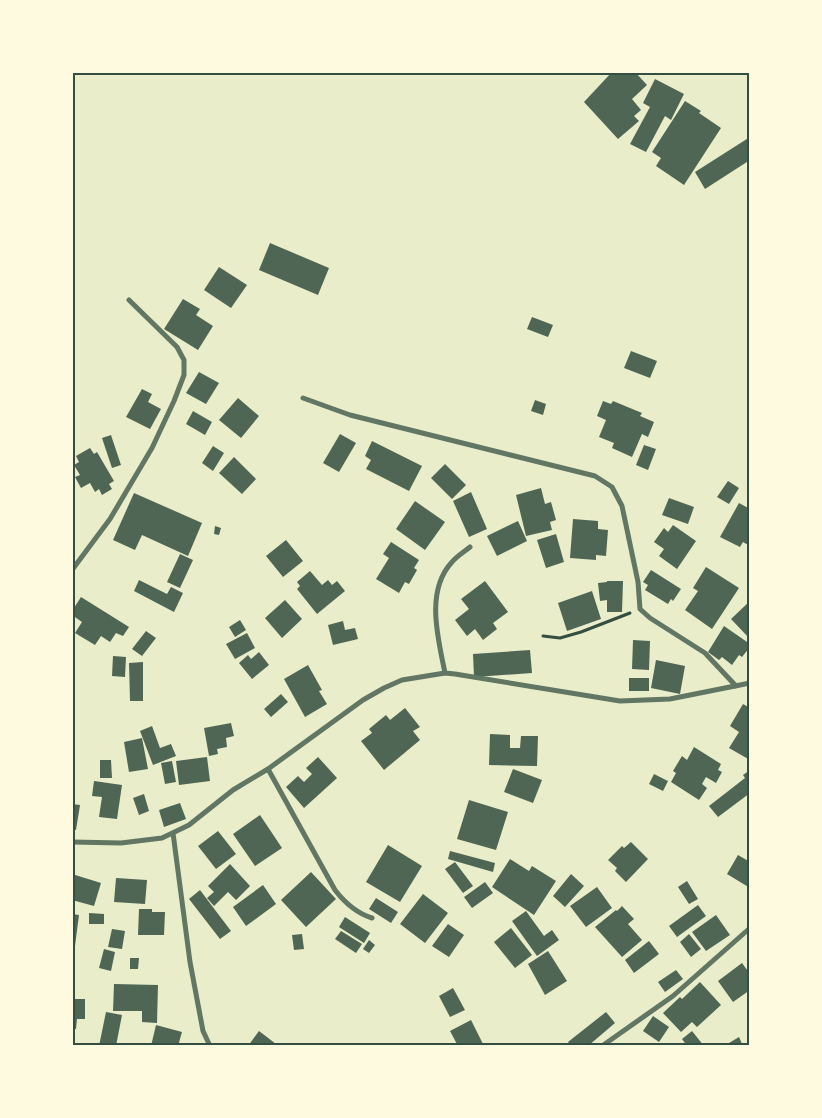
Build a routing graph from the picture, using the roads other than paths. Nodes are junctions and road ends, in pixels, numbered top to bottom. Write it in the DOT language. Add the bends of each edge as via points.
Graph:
graph roads {
  1 [pos="129,300"];
  2 [pos="303,398"];
  3 [pos="470,547"];
  4 [pos="72,570"];
  5 [pos="444,673"];
  6 [pos="750,683"];
  7 [pos="736,686"];
  8 [pos="268,769"];
  9 [pos="173,833"];
  10 [pos="72,842"];
  11 [pos="372,918"];
  12 [pos="750,928"];
  13 [pos="210,1046"];
  14 [pos="602,1046"];
  1 -- 4 [label="street" via="177,347 184,360 184,376 152,448 110,519"];
  2 -- 7 [label="street" via="350,415 595,476 612,487 622,506 638,582 640,609 706,653"];
  3 -- 5 [label="street" via="452,562 441,579 436,598 436,624"];
  5 -- 7 [label="street" via="620,700 670,699"];
  5 -- 8 [label="street" via="402,680 384,688"];
  6 -- 7 [label="street"];
  8 -- 9 [label="street"];
  8 -- 11 [label="street" via="334,890 346,904"];
  9 -- 10 [label="street" via="162,838 121,843"];
  9 -- 13 [label="street" via="190,962"];
  12 -- 14 [label="street" via="672,996"];
}
